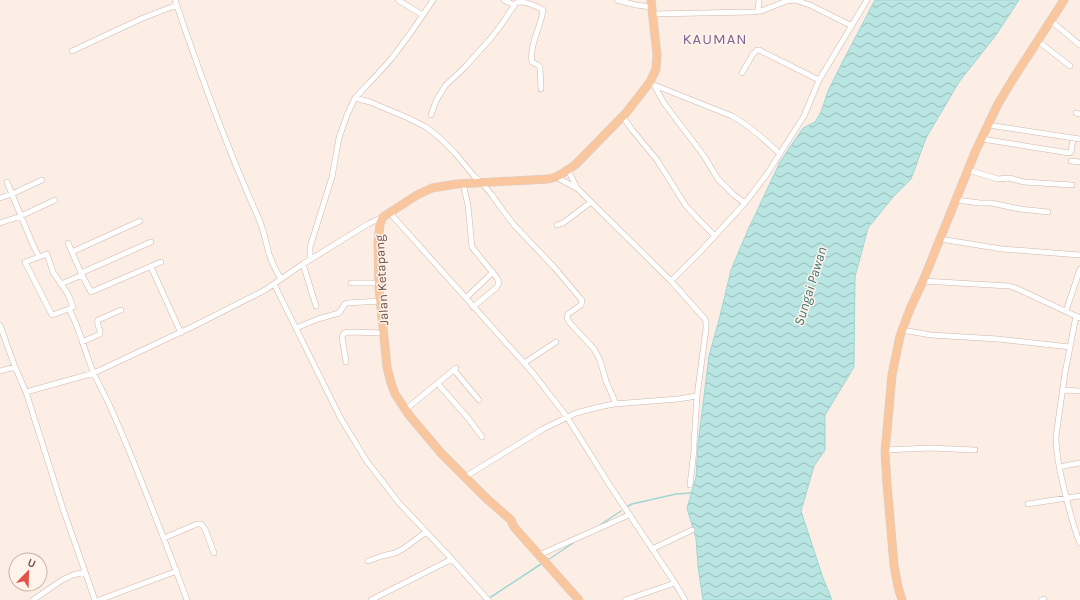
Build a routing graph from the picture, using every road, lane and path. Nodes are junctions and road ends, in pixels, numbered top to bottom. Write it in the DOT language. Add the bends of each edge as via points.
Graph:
graph roads {
  1 [pos="398,0"];
  2 [pos="433,0"];
  3 [pos="504,0"];
  4 [pos="618,0"];
  5 [pos="759,0"];
  6 [pos="867,0"];
  7 [pos="1064,0"];
  8 [pos="176,2"];
  9 [pos="514,5"];
  10 [pos="652,7"];
  11 [pos="758,11"];
  12 [pos="423,15"];
  13 [pos="1051,21"];
  14 [pos="852,26"];
  15 [pos="1038,41"];
  16 [pos="1080,45"];
  17 [pos="72,51"];
  18 [pos="1070,66"];
  19 [pos="742,73"];
  20 [pos="819,80"];
  21 [pos="652,84"];
  22 [pos="541,89"];
  23 [pos="355,98"];
  24 [pos="431,115"];
  25 [pos="623,117"];
  26 [pos="988,125"];
  27 [pos="1073,138"];
  28 [pos="982,139"];
  29 [pos="1080,139"];
  30 [pos="780,154"];
  31 [pos="1071,161"];
  32 [pos="1080,162"];
  33 [pos="570,169"];
  34 [pos="968,170"];
  35 [pos="556,177"];
  36 [pos="42,180"];
  37 [pos="7,182"];
  38 [pos="482,183"];
  39 [pos="463,184"];
  40 [pos="1072,185"];
  41 [pos="578,189"];
  42 [pos="12,194"];
  43 [pos="0,198"];
  44 [pos="55,200"];
  45 [pos="956,200"];
  46 [pos="591,202"];
  47 [pos="745,204"];
  48 [pos="1048,212"];
  49 [pos="387,215"];
  50 [pos="22,216"];
  51 [pos="140,221"];
  52 [pos="0,223"];
  53 [pos="557,225"];
  54 [pos="715,236"];
  55 [pos="940,240"];
  56 [pos="151,242"];
  57 [pos="68,243"];
  58 [pos="72,252"];
  59 [pos="1080,255"];
  60 [pos="39,257"];
  61 [pos="310,260"];
  62 [pos="162,262"];
  63 [pos="303,264"];
  64 [pos="151,267"];
  65 [pos="1080,269"];
  66 [pos="493,272"];
  67 [pos="82,274"];
  68 [pos="281,279"];
  69 [pos="671,281"];
  70 [pos="923,281"];
  71 [pos="351,283"];
  72 [pos="379,283"];
  73 [pos="61,284"];
  74 [pos="274,284"];
  75 [pos="466,298"];
  76 [pos="381,301"];
  77 [pos="316,306"];
  78 [pos="473,307"];
  79 [pos="68,309"];
  80 [pos="120,310"];
  81 [pos="1066,311"];
  82 [pos="1078,316"];
  83 [pos="0,324"];
  84 [pos="296,328"];
  85 [pos="902,330"];
  86 [pos="181,333"];
  87 [pos="384,333"];
  88 [pos="82,342"];
  89 [pos="556,342"];
  90 [pos="1070,347"];
  91 [pos="346,362"];
  92 [pos="524,363"];
  93 [pos="15,366"];
  94 [pos="0,371"];
  95 [pos="94,373"];
  96 [pos="438,384"];
  97 [pos="1063,390"];
  98 [pos="1080,391"];
  99 [pos="26,392"];
  100 [pos="697,396"];
  101 [pos="479,400"];
  102 [pos="616,404"];
  103 [pos="405,410"];
  104 [pos="567,417"];
  105 [pos="482,437"];
  106 [pos="885,450"];
  107 [pos="975,450"];
  108 [pos="1080,463"];
  109 [pos="1059,467"];
  110 [pos="465,477"];
  111 [pos="690,485"];
  112 [pos="1080,496"];
  113 [pos="1066,498"];
  114 [pos="1028,504"];
  115 [pos="629,515"];
  116 [pos="692,530"];
  117 [pos="426,532"];
  118 [pos="164,538"];
  119 [pos="1080,543"];
  120 [pos="652,549"];
  121 [pos="214,553"];
  122 [pos="539,555"];
  123 [pos="452,558"];
  124 [pos="368,561"];
  125 [pos="177,571"];
  126 [pos="85,572"];
  127 [pos="675,583"];
  128 [pos="32,600"];
  129 [pos="95,600"];
  130 [pos="99,600"];
  131 [pos="187,600"];
  132 [pos="372,600"];
  133 [pos="488,600"];
  134 [pos="579,600"];
  135 [pos="625,600"];
  136 [pos="685,600"];
  137 [pos="902,600"];
  1 -- 12 [label="street"];
  2 -- 12 [label="street"];
  3 -- 9 [label="street"];
  4 -- 10 [label="street"];
  5 -- 11 [label="street"];
  6 -- 14 [label="street"];
  7 -- 13 [label="main road"];
  8 -- 17 [label="street"];
  8 -- 68 [label="street" via="215,113"];
  9 -- 22 [label="street" via="522,2 543,10 531,58 540,68"];
  9 -- 24 [label="street" via="491,38 445,86"];
  10 -- 11 [label="street" via="732,13"];
  10 -- 21 [label="main road" via="658,55"];
  11 -- 14 [label="street" via="795,0"];
  12 -- 23 [label="street" via="390,60"];
  13 -- 15 [label="main road"];
  13 -- 16 [label="street"];
  14 -- 20 [label="street"];
  15 -- 18 [label="street"];
  15 -- 26 [label="main road" via="1009,85"];
  19 -- 20 [label="street" via="753,54 759,50"];
  20 -- 30 [label="street" via="804,116"];
  21 -- 25 [label="main road"];
  21 -- 30 [label="street" via="740,120"];
  21 -- 47 [label="street" via="718,179"];
  23 -- 38 [label="street" via="426,127 440,138"];
  23 -- 61 [label="street" via="341,134 332,177 310,247"];
  25 -- 33 [label="main road"];
  25 -- 54 [label="street" via="657,160 686,206"];
  26 -- 27 [label="street"];
  26 -- 28 [label="main road"];
  27 -- 28 [label="street" via="1069,154"];
  27 -- 29 [label="street"];
  28 -- 34 [label="main road"];
  30 -- 47 [label="street"];
  31 -- 32 [label="street"];
  33 -- 35 [label="main road"];
  33 -- 41 [label="street"];
  34 -- 40 [label="street" via="998,179"];
  34 -- 45 [label="main road"];
  35 -- 38 [label="main road"];
  35 -- 41 [label="street"];
  36 -- 42 [label="street"];
  37 -- 42 [label="street"];
  38 -- 39 [label="main road"];
  38 -- 102 [label="street" via="514,225 582,300 581,305 566,316 600,360"];
  39 -- 49 [label="main road" via="440,186 424,191"];
  39 -- 66 [label="street" via="472,247"];
  41 -- 46 [label="street"];
  42 -- 43 [label="street"];
  42 -- 50 [label="street"];
  44 -- 50 [label="street"];
  45 -- 48 [label="street"];
  45 -- 55 [label="main road"];
  46 -- 53 [label="street"];
  46 -- 69 [label="street"];
  47 -- 54 [label="street"];
  49 -- 61 [label="street"];
  49 -- 72 [label="main road, Jalan Ketapang" via="380,224"];
  49 -- 75 [label="street"];
  50 -- 52 [label="street"];
  50 -- 60 [label="street"];
  51 -- 58 [label="street"];
  54 -- 69 [label="street"];
  55 -- 59 [label="street" via="1002,249"];
  55 -- 70 [label="main road"];
  56 -- 67 [label="street"];
  57 -- 58 [label="street"];
  58 -- 67 [label="street"];
  60 -- 73 [label="street" via="47,254 53,272"];
  60 -- 79 [label="street" via="25,262 52,315"];
  61 -- 63 [label="street"];
  62 -- 64 [label="street"];
  63 -- 68 [label="street"];
  63 -- 77 [label="street"];
  64 -- 67 [label="street" via="91,292"];
  64 -- 86 [label="street"];
  65 -- 81 [label="street"];
  66 -- 75 [label="street"];
  66 -- 78 [label="street" via="498,286"];
  67 -- 73 [label="street"];
  68 -- 74 [label="street"];
  69 -- 100 [label="street" via="706,322"];
  70 -- 81 [label="street" via="1009,286"];
  70 -- 85 [label="main road"];
  71 -- 72 [label="street"];
  72 -- 76 [label="main road, Jalan Ketapang"];
  73 -- 79 [label="street" via="73,307"];
  74 -- 84 [label="street"];
  74 -- 86 [label="street"];
  75 -- 78 [label="street"];
  76 -- 84 [label="street" via="347,303 339,313"];
  76 -- 87 [label="main road, Jalan Ketapang"];
  78 -- 92 [label="street"];
  79 -- 88 [label="street"];
  80 -- 88 [label="street" via="98,320 100,334"];
  81 -- 82 [label="street"];
  82 -- 90 [label="street"];
  83 -- 93 [label="street"];
  84 -- 117 [label="street" via="340,417 372,470"];
  85 -- 90 [label="street" via="931,335"];
  85 -- 106 [label="main road" via="892,375"];
  86 -- 95 [label="street"];
  87 -- 91 [label="street" via="344,333 342,337"];
  87 -- 103 [label="main road, Jalan Ketapang" via="391,384"];
  88 -- 95 [label="street"];
  89 -- 92 [label="street"];
  90 -- 97 [label="street"];
  92 -- 104 [label="street"];
  93 -- 94 [label="street"];
  93 -- 99 [label="street"];
  95 -- 99 [label="street"];
  95 -- 118 [label="street"];
  96 -- 101 [label="street" via="455,369"];
  96 -- 103 [label="street"];
  96 -- 105 [label="street"];
  97 -- 98 [label="street"];
  97 -- 109 [label="street" via="1056,436"];
  99 -- 126 [label="street"];
  100 -- 102 [label="street"];
  100 -- 111 [label="street"];
  102 -- 104 [label="street"];
  103 -- 110 [label="main road, Jalan Ketapang"];
  104 -- 110 [label="street"];
  104 -- 115 [label="street"];
  106 -- 107 [label="street"];
  106 -- 137 [label="main road" via="894,565"];
  108 -- 109 [label="street"];
  109 -- 113 [label="street"];
  110 -- 122 [label="main road, Jalan Ketapang" via="512,523"];
  112 -- 113 [label="street"];
  113 -- 114 [label="street"];
  113 -- 119 [label="street"];
  115 -- 120 [label="street"];
  115 -- 122 [label="street"];
  116 -- 120 [label="street"];
  117 -- 123 [label="street"];
  117 -- 124 [label="street" via="403,549"];
  118 -- 121 [label="street" via="201,524"];
  118 -- 125 [label="street"];
  120 -- 127 [label="street"];
  122 -- 134 [label="main road, Jalan Ketapang"];
  123 -- 132 [label="street"];
  123 -- 133 [label="street"];
  125 -- 130 [label="street"];
  125 -- 131 [label="street"];
  126 -- 128 [label="street" via="62,580"];
  126 -- 129 [label="street"];
  127 -- 135 [label="street"];
  127 -- 136 [label="street"];
}
